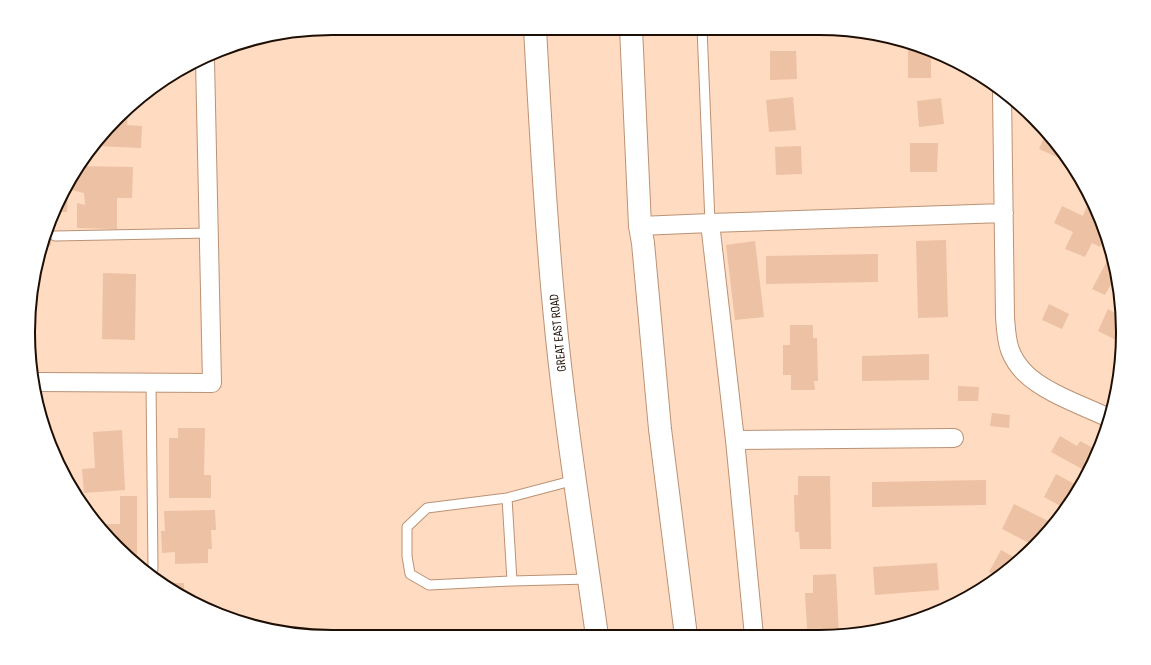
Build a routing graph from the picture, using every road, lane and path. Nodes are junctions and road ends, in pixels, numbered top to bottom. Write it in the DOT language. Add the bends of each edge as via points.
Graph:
graph roads {
  1 [pos="535,35"];
  2 [pos="630,35"];
  3 [pos="702,35"];
  4 [pos="205,64"];
  5 [pos="1002,98"];
  6 [pos="1004,212"];
  7 [pos="710,223"];
  8 [pos="640,226"];
  9 [pos="208,233"];
  10 [pos="56,236"];
  11 [pos="40,382"];
  12 [pos="151,383"];
  13 [pos="1104,416"];
  14 [pos="954,438"];
  15 [pos="735,440"];
  16 [pos="575,480"];
  17 [pos="507,498"];
  18 [pos="153,570"];
  19 [pos="589,580"];
  20 [pos="512,581"];
  21 [pos="596,630"];
  22 [pos="685,630"];
  23 [pos="753,630"];
  1 -- 16 [label="main road, GREAT EAST ROAD" via="554,308"];
  2 -- 8 [label="main road"];
  3 -- 7 [label="lane"];
  4 -- 9 [label="street"];
  5 -- 6 [label="street"];
  6 -- 7 [label="street"];
  6 -- 13 [label="street" via="1006,330 1010,350 1024,373 1037,383"];
  7 -- 8 [label="street"];
  7 -- 15 [label="street"];
  8 -- 22 [label="main road" via="660,429"];
  9 -- 10 [label="lane"];
  9 -- 12 [label="street" via="212,383"];
  11 -- 12 [label="street"];
  12 -- 18 [label="lane"];
  14 -- 15 [label="street"];
  15 -- 23 [label="street"];
  16 -- 17 [label="lane"];
  16 -- 19 [label="main road, GREAT EAST ROAD"];
  17 -- 20 [label="lane"];
  17 -- 20 [label="lane" via="427,508 407,528 407,556 410,574 430,585"];
  19 -- 20 [label="lane"];
  19 -- 21 [label="main road, GREAT EAST ROAD"];
}
